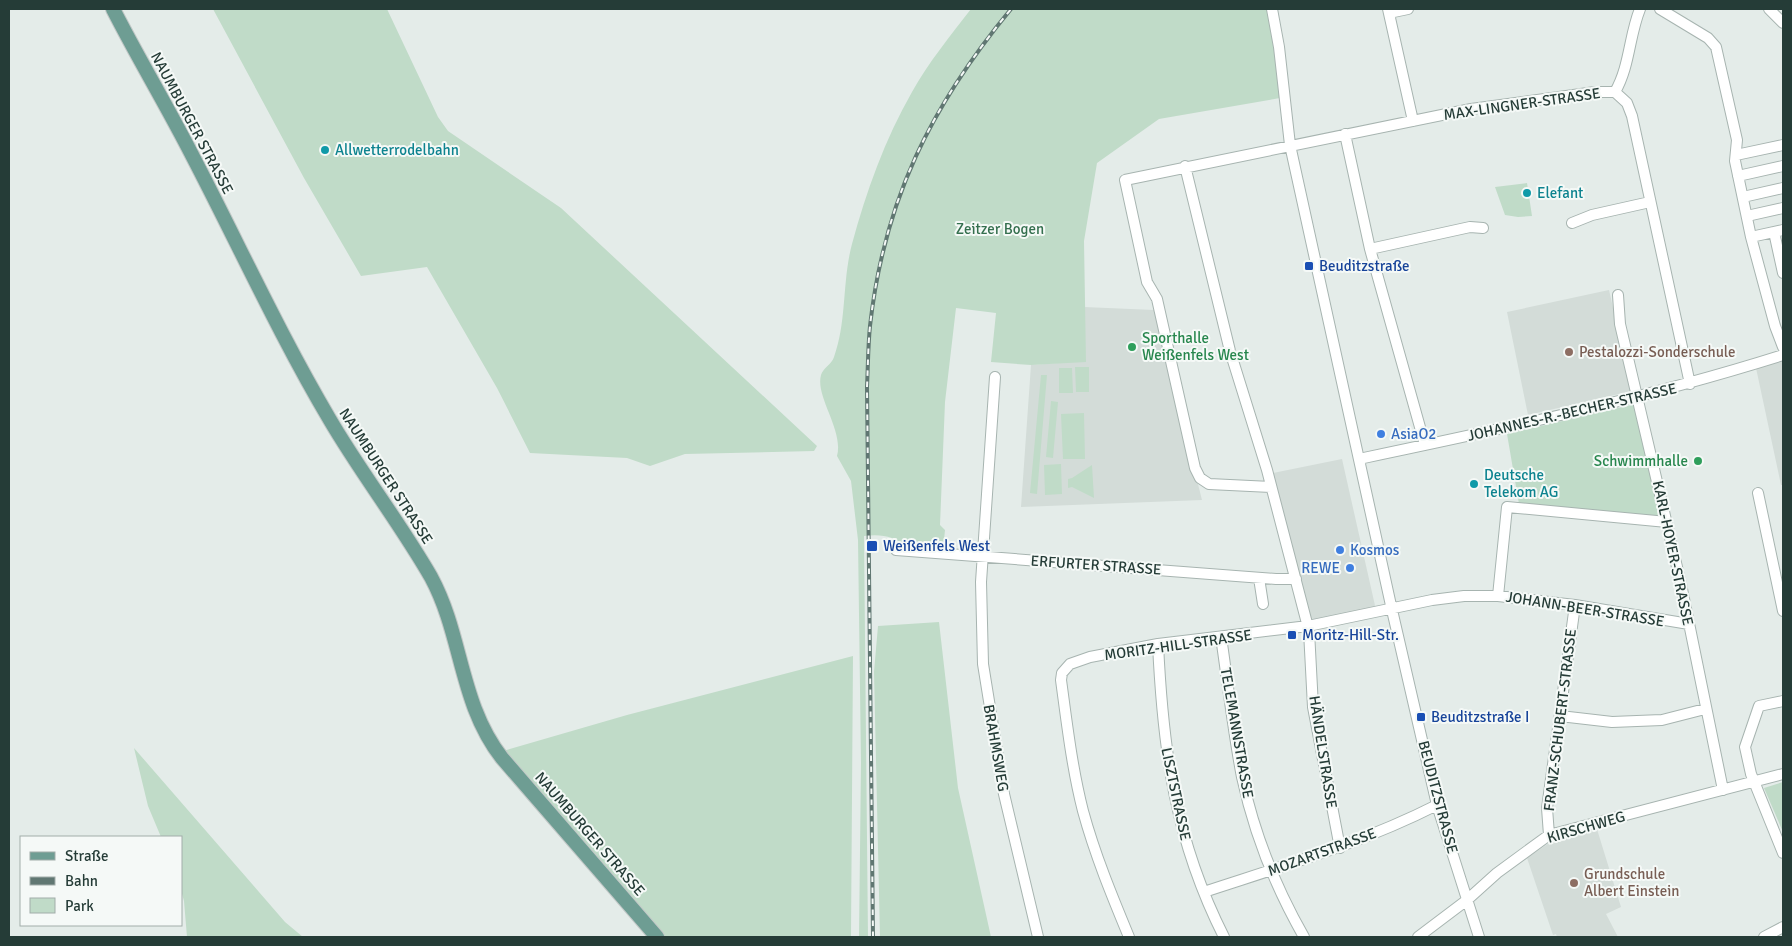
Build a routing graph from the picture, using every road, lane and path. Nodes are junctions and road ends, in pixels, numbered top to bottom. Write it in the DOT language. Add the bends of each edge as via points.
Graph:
graph roads {
  1 [pos="113,9"];
  2 [pos="1272,9"];
  3 [pos="1408,9"];
  4 [pos="1640,9"];
  5 [pos="1660,9"];
  6 [pos="1769,9"];
  7 [pos="1388,11"];
  8 [pos="1783,23"];
  9 [pos="1615,92"];
  10 [pos="1413,121"];
  11 [pos="1345,134"];
  12 [pos="1290,145"];
  13 [pos="1783,145"];
  14 [pos="1736,158"];
  15 [pos="1186,166"];
  16 [pos="1783,166"];
  17 [pos="1738,176"];
  18 [pos="1783,188"];
  19 [pos="1743,197"];
  20 [pos="1650,202"];
  21 [pos="1783,208"];
  22 [pos="1747,216"];
  23 [pos="1572,224"];
  24 [pos="1483,228"];
  25 [pos="1779,231"];
  26 [pos="1751,237"];
  27 [pos="1370,249"];
  28 [pos="1783,273"];
  29 [pos="1618,295"];
  30 [pos="1782,336"];
  31 [pos="1783,347"];
  32 [pos="1783,355"];
  33 [pos="995,377"];
  34 [pos="1690,384"];
  35 [pos="1638,397"];
  36 [pos="1425,445"];
  37 [pos="1359,459"];
  38 [pos="1271,487"];
  39 [pos="1758,493"];
  40 [pos="1667,522"];
  41 [pos="896,550"];
  42 [pos="984,556"];
  43 [pos="1259,578"];
  44 [pos="1296,579"];
  45 [pos="1498,596"];
  46 [pos="1263,604"];
  47 [pos="1575,605"];
  48 [pos="1392,610"];
  49 [pos="1783,611"];
  50 [pos="1689,624"];
  51 [pos="1308,626"];
  52 [pos="1221,637"];
  53 [pos="1158,644"];
  54 [pos="1783,701"];
  55 [pos="1705,709"];
  56 [pos="1560,716"];
  57 [pos="1783,774"];
  58 [pos="1755,782"];
  59 [pos="1723,790"];
  60 [pos="1437,805"];
  61 [pos="1548,835"];
  62 [pos="1340,848"];
  63 [pos="1783,853"];
  64 [pos="1272,870"];
  65 [pos="1204,892"];
  66 [pos="1467,900"];
  67 [pos="1783,927"];
  68 [pos="657,937"];
  69 [pos="1038,937"];
  70 [pos="1128,937"];
  71 [pos="1224,937"];
  72 [pos="1304,937"];
  73 [pos="1418,937"];
  74 [pos="1479,937"];
  75 [pos="1764,937"];
  1 -- 68 [label="main road, NAUMBURGER STRASSE" via="188,147 308,382 436,587 470,700 483,730 502,758"];
  2 -- 12 [label="street, BEUDITZSTRASSE"];
  3 -- 7 [label="street"];
  4 -- 9 [label="street" via="1635,19 1628,62"];
  5 -- 14 [label="street" via="1708,38 1716,47 1737,140"];
  6 -- 8 [label="street"];
  7 -- 10 [label="street"];
  9 -- 10 [label="street, MAX-LINGNER-STRASSE" via="1471,109"];
  9 -- 20 [label="street, MAX-LINGNER-STRASSE" via="1627,103 1632,116"];
  10 -- 11 [label="street, MAX-LINGNER-STRASSE"];
  11 -- 12 [label="street, MAX-LINGNER-STRASSE"];
  11 -- 27 [label="street"];
  12 -- 15 [label="street, MAX-LINGNER-STRASSE"];
  12 -- 37 [label="street, BEUDITZSTRASSE"];
  13 -- 14 [label="street"];
  14 -- 17 [label="street"];
  15 -- 38 [label="street, HÄNDELSTRASSE" via="1230,351"];
  15 -- 38 [label="street, MAX-LINGNER-STRASSE" via="1125,180 1147,282 1157,299 1195,468 1200,478 1209,484"];
  16 -- 17 [label="street"];
  17 -- 19 [label="street"];
  18 -- 19 [label="street"];
  19 -- 22 [label="street"];
  20 -- 23 [label="street" via="1592,215"];
  20 -- 34 [label="street"];
  21 -- 22 [label="street"];
  22 -- 26 [label="street"];
  24 -- 27 [label="street" via="1470,227"];
  25 -- 26 [label="street"];
  25 -- 28 [label="street"];
  26 -- 30 [label="street" via="1775,326"];
  27 -- 36 [label="street"];
  29 -- 35 [label="street, KARL-HOYER-STRASSE" via="1620,324"];
  30 -- 31 [label="street"];
  32 -- 34 [label="street, JOHANNES-R.-BECHER-STRASSE"];
  33 -- 42 [label="street, BRAHMSWEG"];
  34 -- 35 [label="street, JOHANNES-R.-BECHER-STRASSE"];
  35 -- 36 [label="street, JOHANNES-R.-BECHER-STRASSE"];
  35 -- 40 [label="street, KARL-HOYER-STRASSE"];
  36 -- 37 [label="street, JOHANNES-R.-BECHER-STRASSE"];
  37 -- 48 [label="street, BEUDITZSTRASSE"];
  38 -- 44 [label="street, HÄNDELSTRASSE"];
  39 -- 49 [label="street"];
  40 -- 45 [label="street" via="1507,507"];
  40 -- 50 [label="street, KARL-HOYER-STRASSE"];
  41 -- 42 [label="street, ERFURTER STRASSE"];
  42 -- 43 [label="street, ERFURTER STRASSE"];
  42 -- 69 [label="street, BRAHMSWEG" via="980,620 988,703 1004,794"];
  43 -- 44 [label="street, ERFURTER STRASSE"];
  43 -- 46 [label="street"];
  44 -- 51 [label="street, HÄNDELSTRASSE"];
  45 -- 47 [label="street, JOHANN-BEER-STRASSE"];
  45 -- 48 [label="street, JOHANN-BEER-STRASSE" via="1432,600"];
  47 -- 50 [label="street, JOHANN-BEER-STRASSE"];
  47 -- 56 [label="street, FRANZ-SCHUBERT-STRASSE"];
  48 -- 51 [label="street, MORITZ-HILL-STRASSE"];
  48 -- 60 [label="street, BEUDITZSTRASSE"];
  50 -- 55 [label="street, KARL-HOYER-STRASSE"];
  51 -- 52 [label="street, MORITZ-HILL-STRASSE"];
  51 -- 62 [label="street, HÄNDELSTRASSE" via="1313,707"];
  52 -- 53 [label="street, MORITZ-HILL-STRASSE"];
  52 -- 64 [label="street, TELEMANNSTRASSE" via="1242,776"];
  53 -- 65 [label="street, LISZTSTRASSE" via="1171,783 1184,838"];
  53 -- 70 [label="street, MORITZ-HILL-STRASSE" via="1076,662 1065,669 1061,680 1071,755 1084,812"];
  54 -- 58 [label="street" via="1759,706 1748,737 1745,747"];
  55 -- 56 [label="street" via="1662,720 1620,722"];
  55 -- 59 [label="street, KARL-HOYER-STRASSE"];
  56 -- 61 [label="street, FRANZ-SCHUBERT-STRASSE" via="1547,808"];
  57 -- 58 [label="street, KIRSCHWEG"];
  58 -- 59 [label="street, KIRSCHWEG"];
  58 -- 63 [label="street"];
  59 -- 61 [label="street, KIRSCHWEG"];
  60 -- 62 [label="street, MOZARTSTRASSE"];
  60 -- 66 [label="street, BEUDITZSTRASSE"];
  61 -- 66 [label="street, KIRSCHWEG"];
  62 -- 64 [label="street, MOZARTSTRASSE"];
  64 -- 65 [label="street, MOZARTSTRASSE"];
  64 -- 72 [label="street, TELEMANNSTRASSE"];
  65 -- 71 [label="street, LISZTSTRASSE"];
  66 -- 73 [label="street, KIRSCHWEG"];
  66 -- 74 [label="street, BEUDITZSTRASSE"];
  67 -- 75 [label="street"];
}
